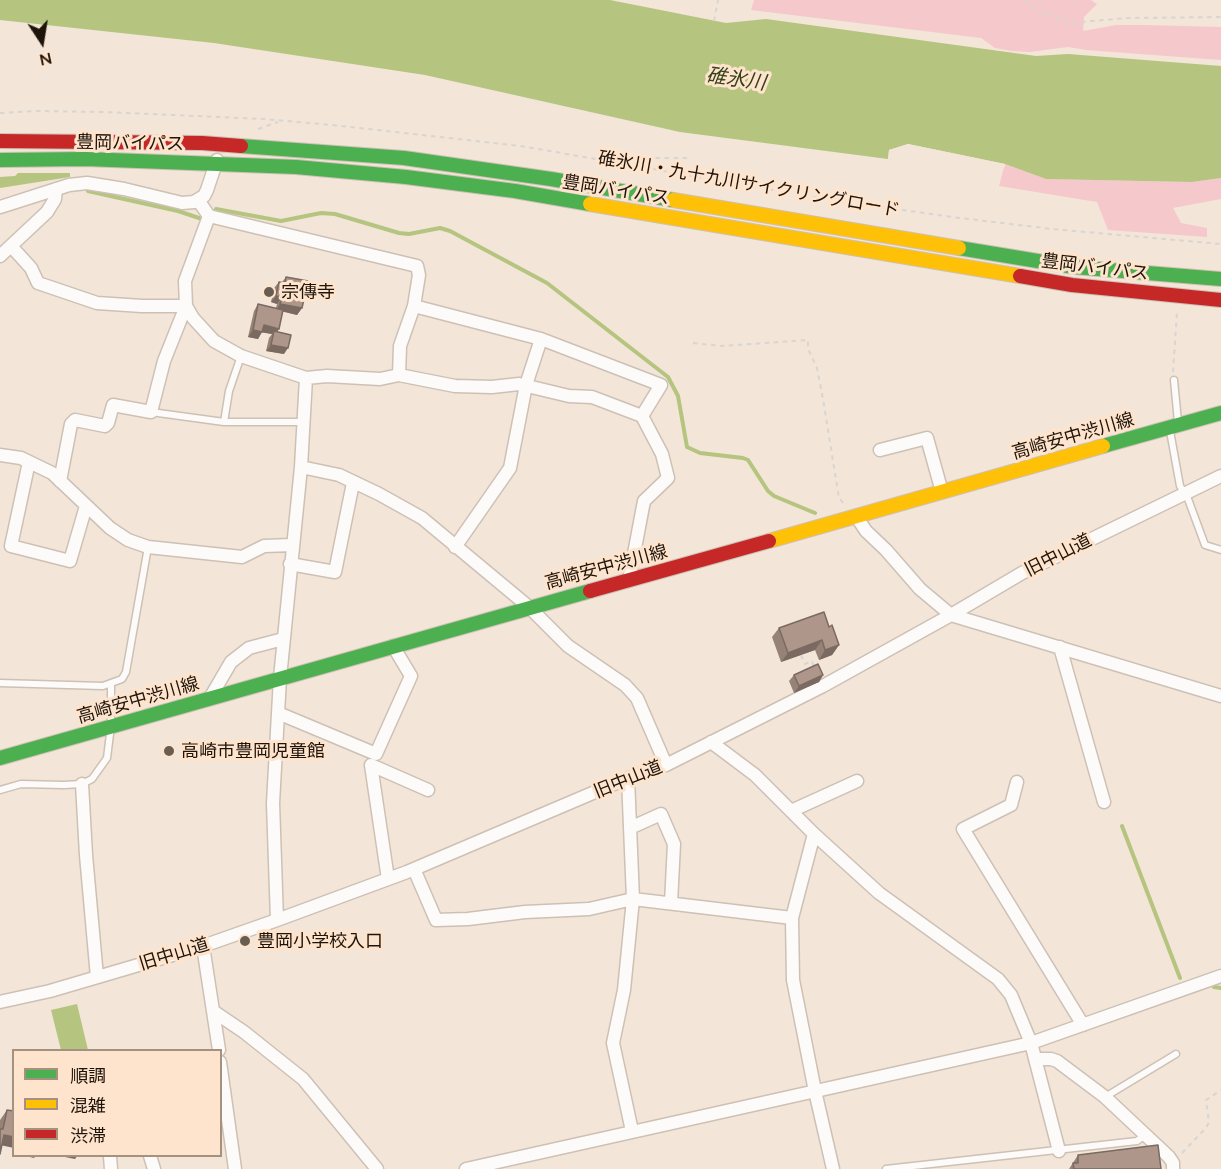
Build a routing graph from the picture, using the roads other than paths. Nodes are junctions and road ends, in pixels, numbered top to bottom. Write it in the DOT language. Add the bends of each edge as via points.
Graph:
graph roads {
  1 [pos="0,141"];
  2 [pos="226,141"];
  3 [pos="0,160"];
  4 [pos="216,163"];
  5 [pos="56,189"];
  6 [pos="198,200"];
  7 [pos="0,207"];
  8 [pos="209,216"];
  9 [pos="11,246"];
  10 [pos="0,256"];
  11 [pos="1221,279"];
  12 [pos="1221,300"];
  13 [pos="186,306"];
  14 [pos="414,306"];
  15 [pos="541,339"];
  16 [pos="242,356"];
  17 [pos="399,375"];
  18 [pos="306,378"];
  19 [pos="1174,380"];
  20 [pos="526,386"];
  21 [pos="151,411"];
  22 [pos="1221,413"];
  23 [pos="642,416"];
  24 [pos="224,422"];
  25 [pos="304,422"];
  26 [pos="1174,426"];
  27 [pos="880,450"];
  28 [pos="0,455"];
  29 [pos="29,462"];
  30 [pos="300,467"];
  31 [pos="1221,476"];
  32 [pos="60,481"];
  33 [pos="353,483"];
  34 [pos="942,492"];
  35 [pos="1184,492"];
  36 [pos="86,506"];
  37 [pos="856,516"];
  38 [pos="292,545"];
  39 [pos="455,547"];
  40 [pos="148,548"];
  41 [pos="1221,550"];
  42 [pos="290,564"];
  43 [pos="628,580"];
  44 [pos="529,608"];
  45 [pos="951,615"];
  46 [pos="284,639"];
  47 [pos="393,646"];
  48 [pos="1060,647"];
  49 [pos="280,678"];
  50 [pos="0,683"];
  51 [pos="111,683"];
  52 [pos="1221,696"];
  53 [pos="210,698"];
  54 [pos="278,713"];
  55 [pos="111,726"];
  56 [pos="711,741"];
  57 [pos="0,758"];
  58 [pos="666,765"];
  59 [pos="628,778"];
  60 [pos="857,781"];
  61 [pos="1017,782"];
  62 [pos="82,784"];
  63 [pos="0,790"];
  64 [pos="428,790"];
  65 [pos="1104,802"];
  66 [pos="791,811"];
  67 [pos="630,828"];
  68 [pos="814,834"];
  69 [pos="414,869"];
  70 [pos="388,879"];
  71 [pos="633,899"];
  72 [pos="671,903"];
  73 [pos="792,918"];
  74 [pos="277,920"];
  75 [pos="203,946"];
  76 [pos="1221,976"];
  77 [pos="97,977"];
  78 [pos="0,1002"];
  79 [pos="213,1011"];
  80 [pos="1083,1026"];
  81 [pos="1031,1043"];
  82 [pos="219,1049"];
  83 [pos="1176,1054"];
  84 [pos="1035,1059"];
  85 [pos="815,1091"];
  86 [pos="223,1093"];
  87 [pos="1105,1097"];
  88 [pos="632,1131"];
  89 [pos="1145,1135"];
  90 [pos="1059,1151"];
  91 [pos="1173,1164"];
  92 [pos="236,1169"];
  93 [pos="377,1169"];
  94 [pos="466,1169"];
  95 [pos="833,1169"];
  96 [pos="886,1169"];
  1 -- 2 [label="main road, 豊岡バイパス"];
  2 -- 4 [label="street"];
  2 -- 11 [label="main road, 豊岡バイパス" via="474,167 1074,267"];
  3 -- 4 [label="main road, 豊岡バイパス"];
  4 -- 6 [label="street" via="207,190"];
  4 -- 12 [label="main road, 豊岡バイパス" via="395,176 504,190 1072,285"];
  5 -- 6 [label="street" via="87,183 182,203"];
  5 -- 7 [label="street"];
  5 -- 9 [label="street" via="47,212"];
  6 -- 8 [label="street"];
  8 -- 13 [label="street" via="185,281"];
  8 -- 14 [label="street" via="417,266"];
  9 -- 10 [label="street"];
  9 -- 13 [label="street" via="31,268 38,283 97,303"];
  13 -- 16 [label="street" via="214,341"];
  13 -- 21 [label="street" via="164,361"];
  14 -- 15 [label="street"];
  14 -- 17 [label="street" via="400,346"];
  15 -- 20 [label="street"];
  15 -- 23 [label="street" via="661,385"];
  16 -- 18 [label="street"];
  16 -- 24 [label="lane" via="229,391"];
  17 -- 18 [label="street" via="380,379"];
  17 -- 20 [label="street" via="455,386"];
  18 -- 25 [label="street"];
  19 -- 26 [label="lane"];
  20 -- 23 [label="street" via="592,397"];
  20 -- 39 [label="street" via="510,468"];
  21 -- 24 [label="lane"];
  21 -- 32 [label="street" via="114,405 105,426 75,420"];
  22 -- 26 [label="main road, 高崎安中渋川線"];
  23 -- 43 [label="street" via="662,454 668,478 644,501"];
  24 -- 25 [label="lane"];
  25 -- 30 [label="street"];
  26 -- 34 [label="main road, 高崎安中渋川線"];
  26 -- 35 [label="lane" via="1180,486"];
  27 -- 34 [label="street" via="927,438"];
  28 -- 29 [label="street"];
  29 -- 32 [label="street"];
  29 -- 36 [label="street" via="11,546 70,561"];
  30 -- 33 [label="street" via="339,475"];
  30 -- 38 [label="street"];
  31 -- 35 [label="street, 旧中山道"];
  32 -- 36 [label="street"];
  33 -- 39 [label="street" via="423,518"];
  33 -- 42 [label="street" via="335,572"];
  34 -- 37 [label="main road, 高崎安中渋川線"];
  35 -- 41 [label="lane" via="1204,545"];
  35 -- 45 [label="street, 旧中山道" via="1022,573"];
  36 -- 40 [label="street" via="119,535"];
  37 -- 43 [label="main road, 高崎安中渋川線"];
  37 -- 45 [label="street" via="920,589"];
  38 -- 40 [label="street" via="264,546 242,557"];
  38 -- 42 [label="street"];
  39 -- 44 [label="street"];
  40 -- 51 [label="lane" via="126,672"];
  42 -- 46 [label="street"];
  43 -- 44 [label="main road, 高崎安中渋川線"];
  44 -- 47 [label="main road, 高崎安中渋川線"];
  44 -- 58 [label="street" via="568,646 625,685 637,698"];
  45 -- 48 [label="street"];
  45 -- 56 [label="street, 旧中山道" via="823,686"];
  46 -- 49 [label="street"];
  46 -- 53 [label="street" via="249,648 231,662"];
  47 -- 49 [label="main road, 高崎安中渋川線"];
  47 -- 54 [label="street" via="411,676 376,754"];
  48 -- 52 [label="street"];
  48 -- 65 [label="street"];
  49 -- 53 [label="main road, 高崎安中渋川線"];
  49 -- 54 [label="street"];
  50 -- 51 [label="lane"];
  51 -- 55 [label="lane"];
  53 -- 55 [label="main road, 高崎安中渋川線"];
  54 -- 74 [label="street" via="273,803"];
  55 -- 57 [label="main road, 高崎安中渋川線"];
  55 -- 62 [label="lane" via="107,758 92,779"];
  56 -- 58 [label="street, 旧中山道"];
  56 -- 66 [label="street" via="755,775"];
  58 -- 59 [label="street, 旧中山道"];
  59 -- 67 [label="street"];
  59 -- 69 [label="street, 旧中山道"];
  60 -- 66 [label="street"];
  61 -- 80 [label="street" via="1011,805 963,829"];
  62 -- 63 [label="lane" via="21,783"];
  62 -- 77 [label="street"];
  64 -- 70 [label="street" via="371,765"];
  66 -- 68 [label="street"];
  67 -- 71 [label="street"];
  67 -- 72 [label="street" via="661,814 674,844"];
  68 -- 73 [label="street"];
  68 -- 81 [label="street" via="879,893 998,979 1011,995"];
  69 -- 70 [label="street, 旧中山道"];
  69 -- 71 [label="street" via="436,920 589,909"];
  70 -- 74 [label="street, 旧中山道"];
  71 -- 72 [label="street"];
  71 -- 88 [label="street" via="624,990 613,1043"];
  72 -- 73 [label="street"];
  73 -- 85 [label="street" via="794,980"];
  74 -- 75 [label="street, 旧中山道"];
  75 -- 77 [label="street, 旧中山道"];
  75 -- 79 [label="street"];
  76 -- 80 [label="street"];
  77 -- 78 [label="street, 旧中山道"];
  79 -- 82 [label="street"];
  79 -- 93 [label="street" via="303,1078"];
  80 -- 81 [label="street"];
  81 -- 84 [label="street"];
  81 -- 85 [label="street"];
  83 -- 87 [label="lane"];
  84 -- 87 [label="street" via="1057,1060"];
  84 -- 90 [label="street"];
  85 -- 88 [label="street"];
  85 -- 95 [label="street"];
  86 -- 92 [label="street"];
  87 -- 89 [label="street"];
  88 -- 94 [label="street"];
  89 -- 90 [label="lane" via="1137,1141"];
  89 -- 91 [label="street"];
  90 -- 96 [label="lane"];
}
